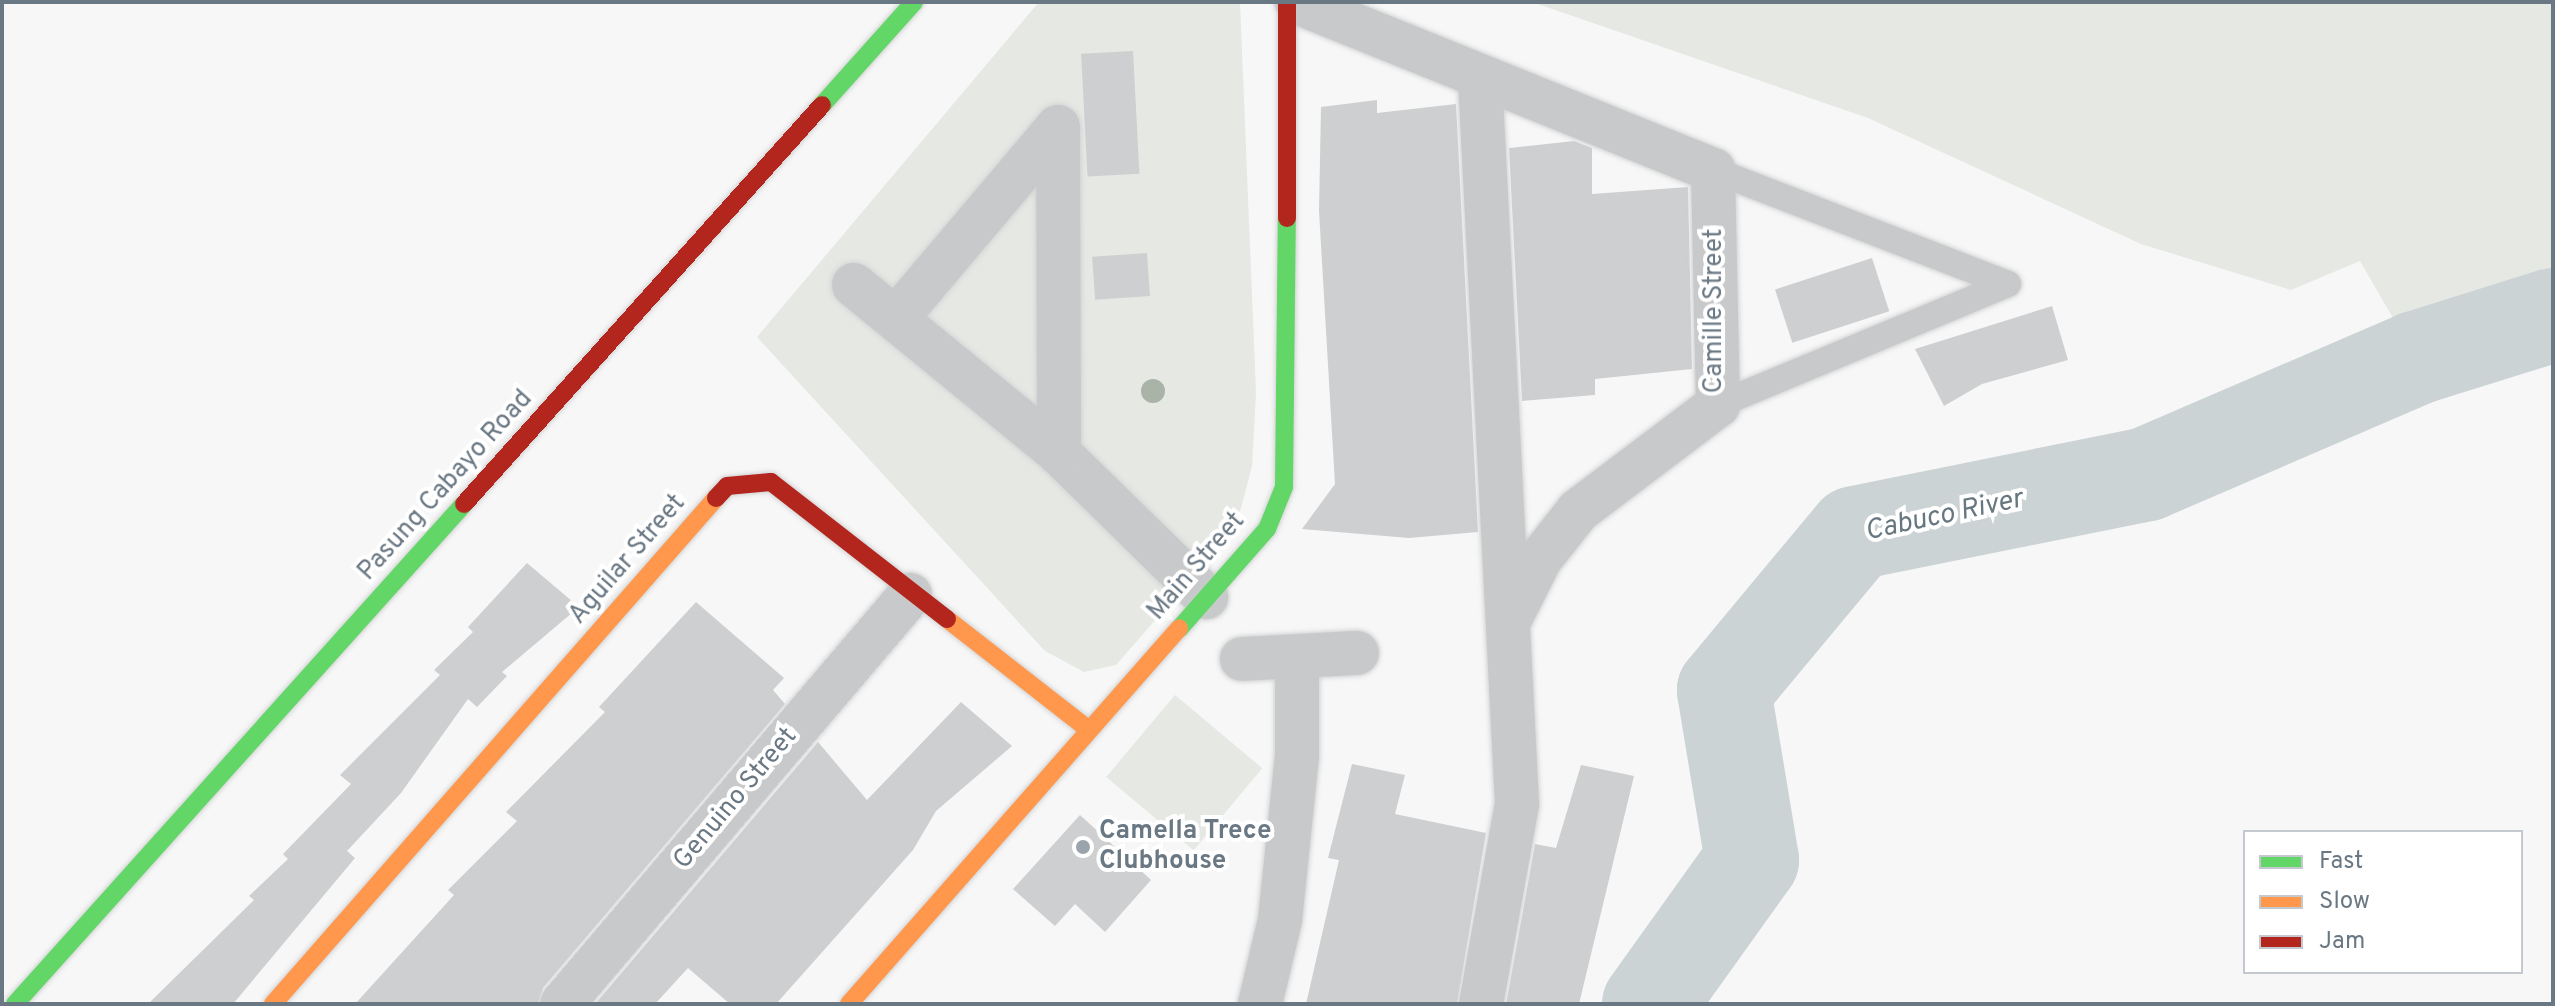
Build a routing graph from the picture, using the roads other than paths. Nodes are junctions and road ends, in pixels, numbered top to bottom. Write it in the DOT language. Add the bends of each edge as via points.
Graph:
graph roads {
  1 [pos="914,2"];
  2 [pos="1287,2"];
  3 [pos="1297,2"];
  4 [pos="1480,78"];
  5 [pos="1713,170"];
  6 [pos="854,285"];
  7 [pos="899,315"];
  8 [pos="1718,405"];
  9 [pos="1059,453"];
  10 [pos="910,595"];
  11 [pos="1206,597"];
  12 [pos="1512,615"];
  13 [pos="1357,653"];
  14 [pos="1297,657"];
  15 [pos="1242,659"];
  16 [pos="1088,729"];
  17 [pos="15,1004"];
  18 [pos="273,1004"];
  19 [pos="562,1004"];
  20 [pos="849,1004"];
  21 [pos="1260,1004"];
  22 [pos="1481,1004"];
  1 -- 17 [label="street, Pasung Cabayo Road"];
  2 -- 11 [label="street, Main Street" via="1284,487 1267,529"];
  3 -- 4 [label="street"];
  4 -- 5 [label="street"];
  4 -- 12 [label="street, Camille Street"];
  5 -- 8 [label="street, Camille Street"];
  5 -- 8 [label="lane" via="2008,284"];
  6 -- 7 [label="street"];
  7 -- 9 [label="street"];
  7 -- 9 [label="street" via="1058,127"];
  8 -- 12 [label="street, Camille Street" via="1578,511 1540,559"];
  9 -- 11 [label="street"];
  10 -- 16 [label="street, Aguilar Street"];
  10 -- 18 [label="street, Aguilar Street" via="771,482 727,486"];
  10 -- 19 [label="street, Genuino Street"];
  11 -- 16 [label="street, Main Street"];
  12 -- 22 [label="street, Camille Street" via="1517,804"];
  13 -- 14 [label="street"];
  14 -- 15 [label="street"];
  14 -- 21 [label="street" via="1297,755 1280,920"];
  16 -- 20 [label="street, Main Street"];
}
